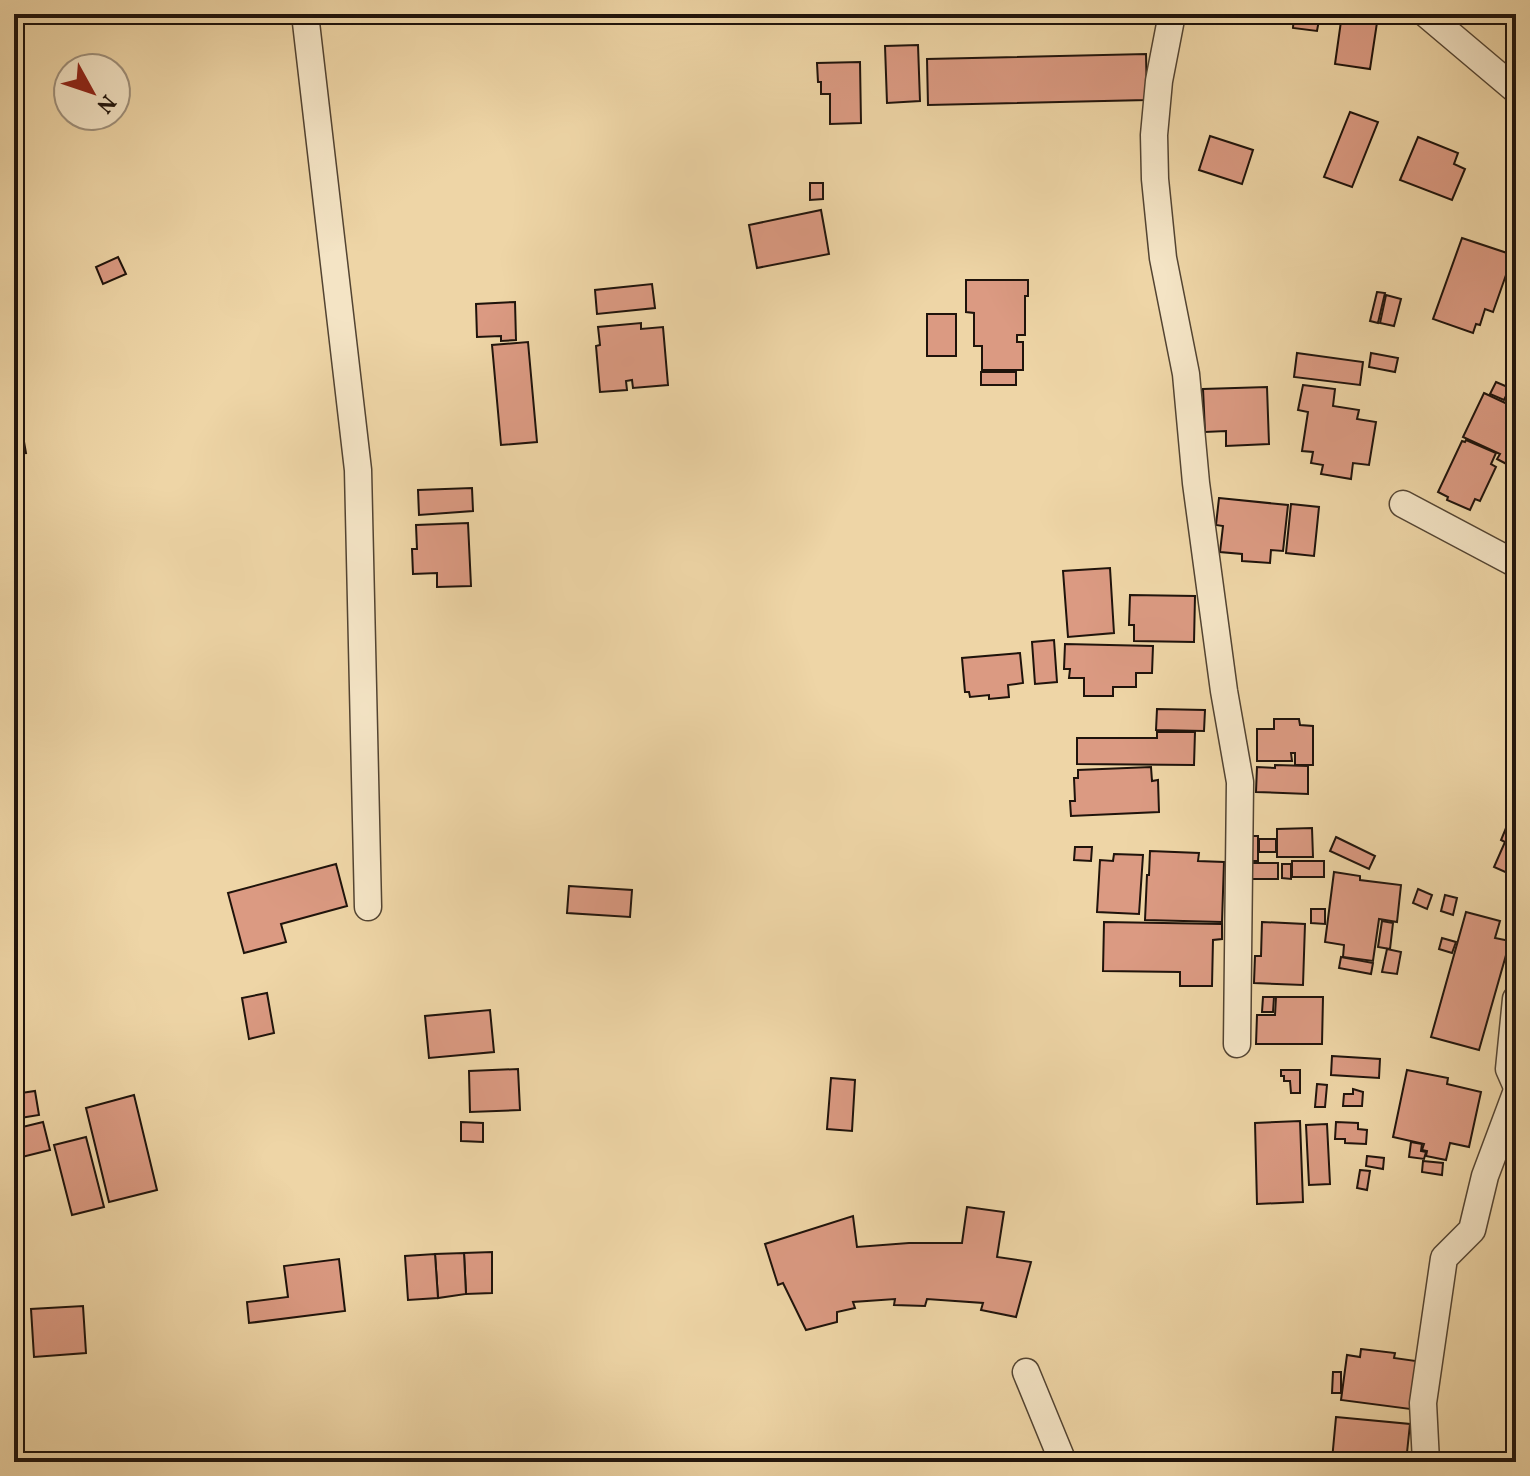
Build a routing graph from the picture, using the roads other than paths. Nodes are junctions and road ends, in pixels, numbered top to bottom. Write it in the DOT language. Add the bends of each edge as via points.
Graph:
graph roads {
  1 [pos="305,14"];
  2 [pos="1172,14"];
  3 [pos="1426,14"];
  4 [pos="1516,90"];
  5 [pos="1403,504"];
  6 [pos="1516,564"];
  7 [pos="368,907"];
  8 [pos="1516,999"];
  9 [pos="1237,1044"];
  10 [pos="1516,1085"];
  11 [pos="1516,1093"];
  12 [pos="1026,1372"];
  13 [pos="1063,1462"];
  14 [pos="1426,1462"];
  1 -- 7 [label="street" via="358,470"];
  2 -- 9 [label="street" via="1159,81 1155,179 1240,782"];
  3 -- 4 [label="street"];
  5 -- 6 [label="street"];
  8 -- 10 [label="street" via="1509,1069"];
  11 -- 14 [label="street" via="1485,1176 1472,1230 1444,1258 1423,1403"];
  12 -- 13 [label="street"];
}
